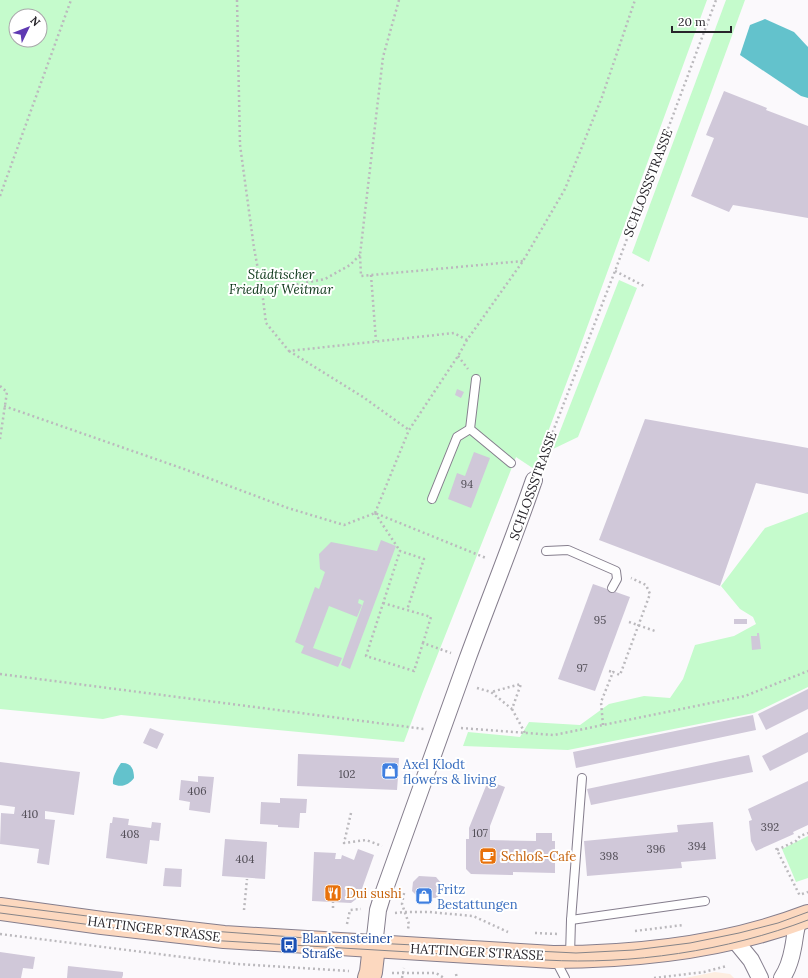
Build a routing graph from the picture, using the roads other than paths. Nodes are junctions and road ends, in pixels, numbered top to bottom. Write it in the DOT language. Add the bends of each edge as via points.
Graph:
graph roads {
  1 [pos="476,379"];
  2 [pos="470,429"];
  3 [pos="511,463"];
  4 [pos="534,480"];
  5 [pos="432,499"];
  6 [pos="546,551"];
  7 [pos="612,588"];
  8 [pos="582,778"];
  9 [pos="705,901"];
  10 [pos="0,909"];
  11 [pos="803,918"];
  12 [pos="570,920"];
  13 [pos="732,938"];
  14 [pos="374,946"];
  15 [pos="561,957"];
  16 [pos="369,974"];
  17 [pos="565,978"];
  18 [pos="760,978"];
  19 [pos="782,978"];
  1 -- 2 [label="lane"];
  2 -- 3 [label="lane"];
  2 -- 5 [label="lane" via="457,437"];
  4 -- 14 [label="street, SCHLOSSSTRASSE" via="378,910"];
  6 -- 7 [label="lane" via="568,550 616,571 617,579"];
  8 -- 12 [label="lane"];
  9 -- 12 [label="lane"];
  10 -- 14 [label="main road, HATTINGER STRASSE" via="214,936"];
  11 -- 13 [label="main road, HATTINGER STRASSE" via="768,930"];
  11 -- 19 [label="street" via="796,924 793,949"];
  12 -- 15 [label="lane"];
  13 -- 15 [label="main road, HATTINGER STRASSE" via="670,951"];
  13 -- 18 [label="street" via="751,960"];
  14 -- 15 [label="main road, HATTINGER STRASSE"];
  14 -- 16 [label="main road, SCHLOSSSTRASSE"];
  15 -- 17 [label="lane"];
}
